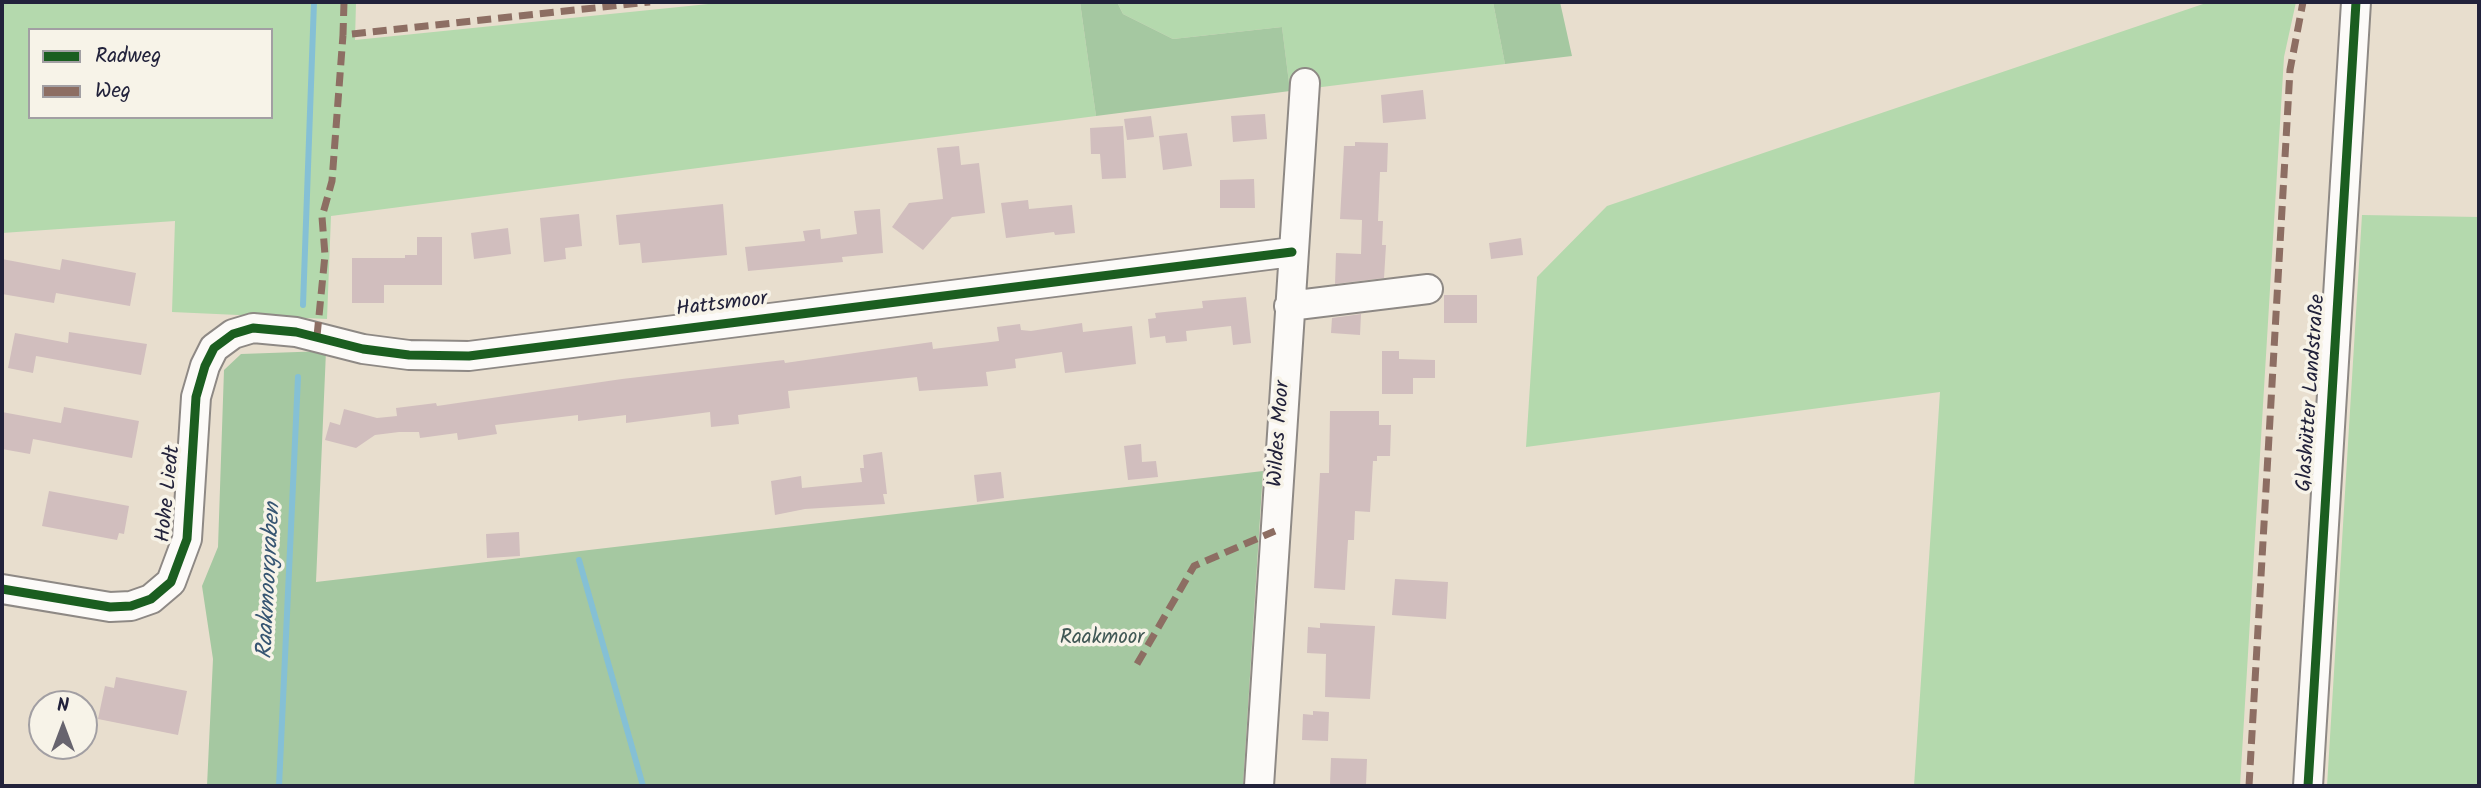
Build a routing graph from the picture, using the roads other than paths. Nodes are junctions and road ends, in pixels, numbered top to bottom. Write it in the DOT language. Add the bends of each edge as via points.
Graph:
graph roads {
  1 [pos="2356,2"];
  2 [pos="1305,83"];
  3 [pos="1292,251"];
  4 [pos="1428,289"];
  5 [pos="1289,306"];
  6 [pos="197,397"];
  7 [pos="2,589"];
  8 [pos="1259,786"];
  9 [pos="2308,786"];
  1 -- 9 [label="street, Glashütter Landstraße"];
  2 -- 3 [label="street, Wildes Moor"];
  3 -- 5 [label="street, Wildes Moor"];
  3 -- 6 [label="street, Hattsmoor" via="469,356 409,355 253,328 233,334 214,348"];
  4 -- 5 [label="street"];
  5 -- 8 [label="street, Wildes Moor"];
  6 -- 7 [label="street, Hohe Liedt" via="187,539 171,582 151,598 131,606 110,607"];
}
